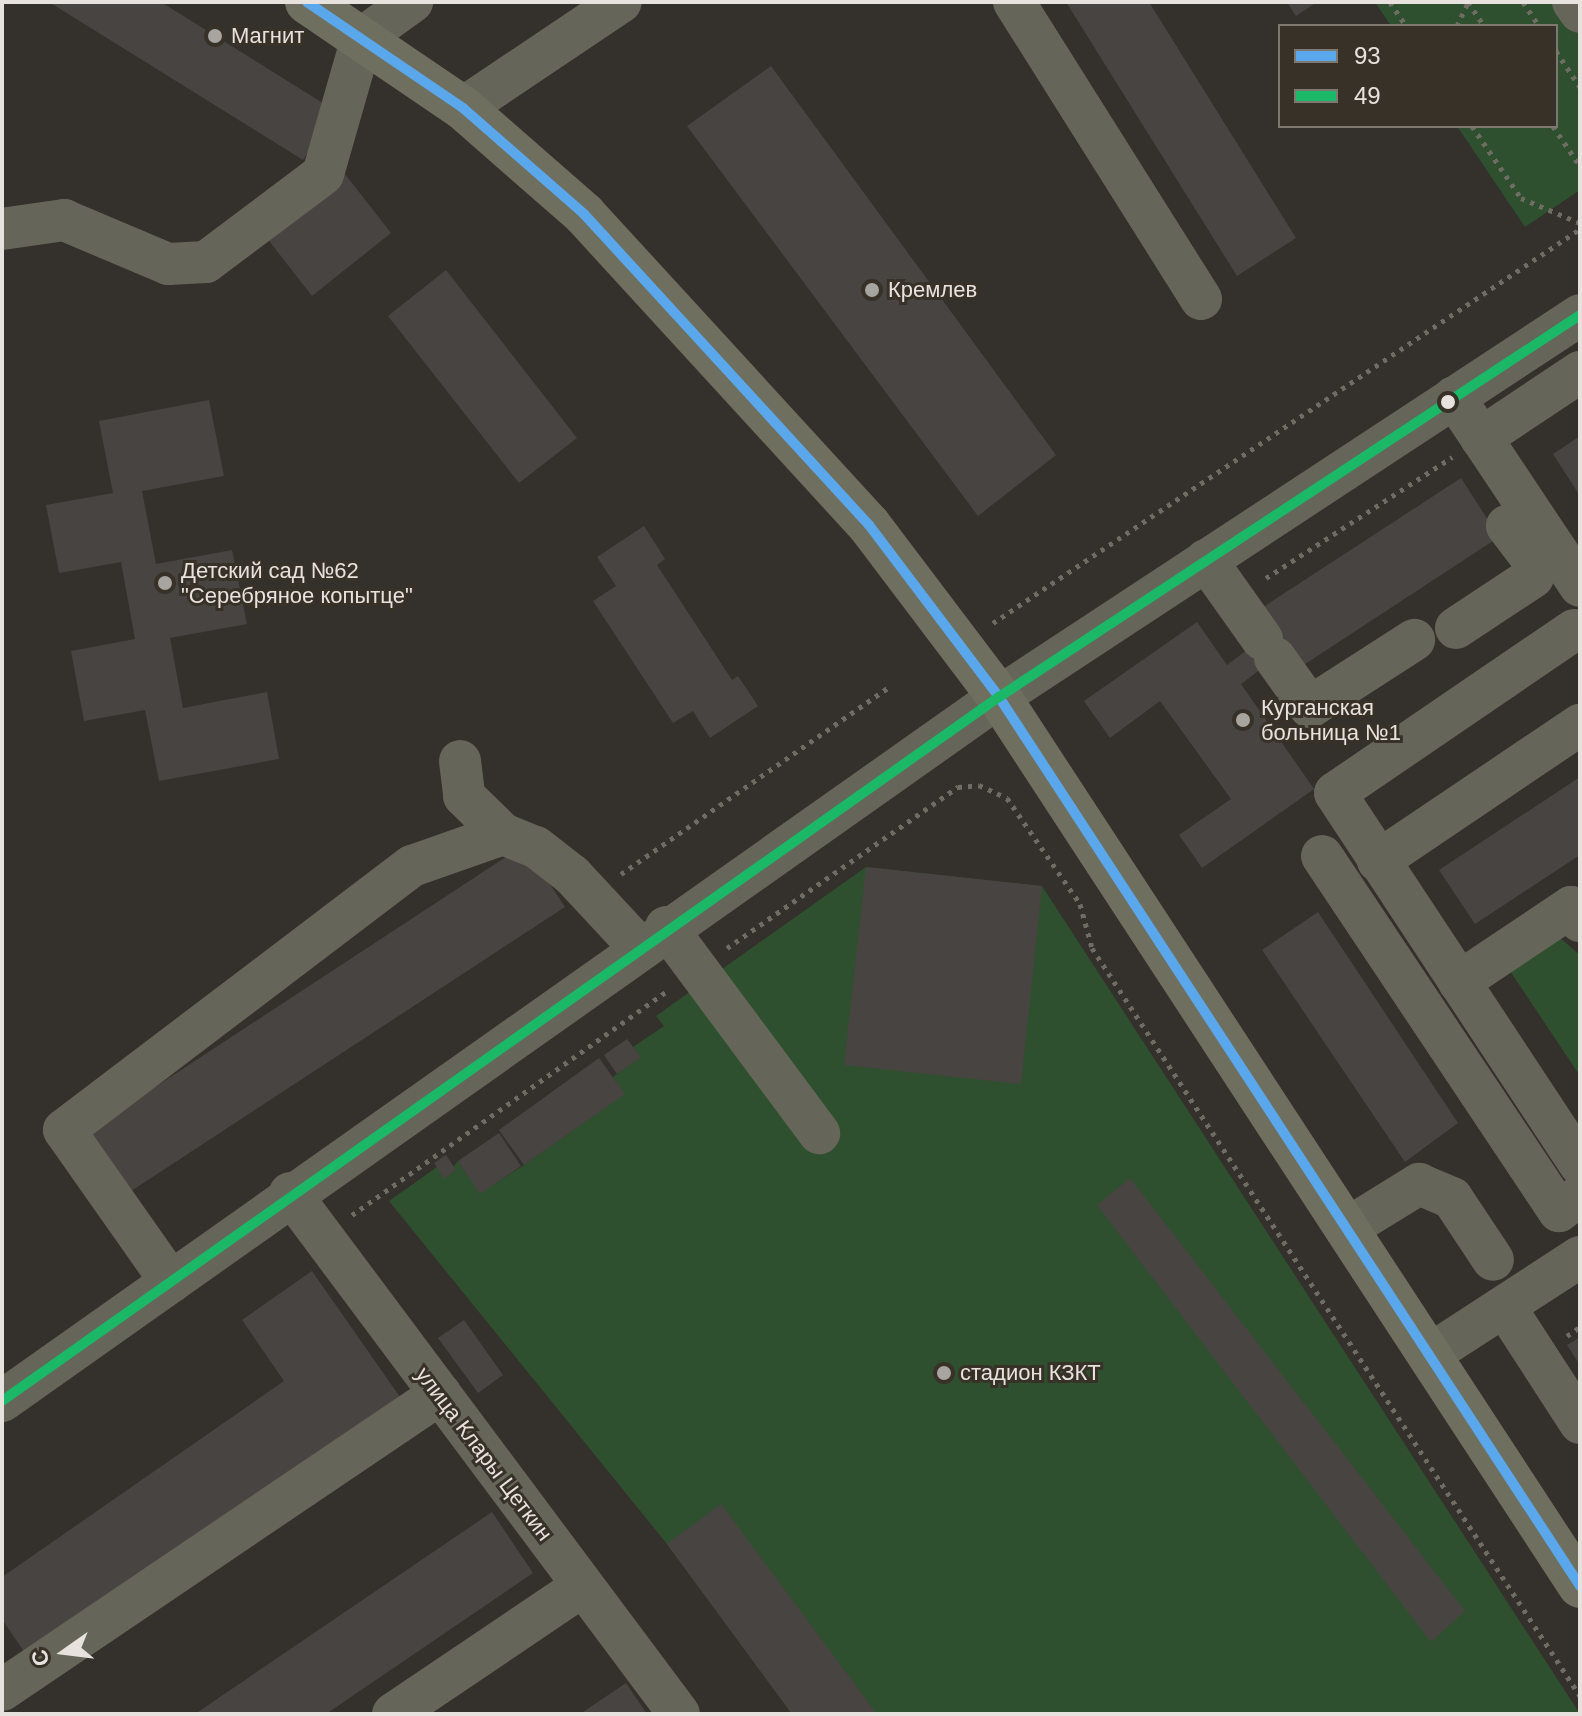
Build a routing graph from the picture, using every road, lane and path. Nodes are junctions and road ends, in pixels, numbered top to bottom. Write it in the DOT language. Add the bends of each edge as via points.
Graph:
graph roads {
  1 [pos="307,2"];
  2 [pos="412,2"];
  3 [pos="621,2"];
  4 [pos="1014,2"];
  5 [pos="1390,2"];
  6 [pos="1468,2"];
  7 [pos="1523,2"];
  8 [pos="1573,2"];
  9 [pos="1580,12"];
  10 [pos="1405,24"];
  11 [pos="1458,24"];
  12 [pos="1483,24"];
  13 [pos="1538,24"];
  14 [pos="362,38"];
  15 [pos="1558,54"];
  16 [pos="1580,87"];
  17 [pos="463,108"];
  18 [pos="1473,128"];
  19 [pos="1554,128"];
  20 [pos="1580,166"];
  21 [pos="1580,223"];
  22 [pos="2,229"];
  23 [pos="1580,229"];
  24 [pos="1201,299"];
  25 [pos="1580,315"];
  26 [pos="1580,372"];
  27 [pos="1454,397"];
  28 [pos="1497,443"];
  29 [pos="1580,536"];
  30 [pos="1206,560"];
  31 [pos="1580,586"];
  32 [pos="987,627"];
  33 [pos="1456,628"];
  34 [pos="1578,630"];
  35 [pos="1414,640"];
  36 [pos="889,687"];
  37 [pos="999,697"];
  38 [pos="1580,725"];
  39 [pos="460,761"];
  40 [pos="503,834"];
  41 [pos="1322,856"];
  42 [pos="1378,861"];
  43 [pos="591,895"];
  44 [pos="1580,921"];
  45 [pos="652,936"];
  46 [pos="697,969"];
  47 [pos="1459,982"];
  48 [pos="819,1133"];
  49 [pos="1580,1164"];
  50 [pos="290,1193"];
  51 [pos="1580,1196"];
  52 [pos="1346,1229"];
  53 [pos="322,1237"];
  54 [pos="1580,1257"];
  55 [pos="1493,1260"];
  56 [pos="171,1282"];
  57 [pos="1505,1307"];
  58 [pos="1429,1355"];
  59 [pos="440,1394"];
  60 [pos="2,1401"];
  61 [pos="1580,1423"];
  62 [pos="583,1586"];
  63 [pos="1580,1586"];
  64 [pos="2,1690"];
  65 [pos="1580,1696"];
  66 [pos="393,1714"];
  67 [pos="679,1714"];
  1 -- 14 [label="main road"];
  2 -- 14 [label="street"];
  3 -- 17 [label="street"];
  4 -- 24 [label="street"];
  5 -- 10 [label="path"];
  6 -- 11 [label="path"];
  6 -- 12 [label="path"];
  7 -- 13 [label="path"];
  8 -- 9 [label="street"];
  14 -- 17 [label="main road"];
  14 -- 22 [label="street" via="323,174 206,262 168,264 64,220"];
  15 -- 16 [label="path"];
  17 -- 37 [label="main road" via="584,214 661,294 869,525"];
  18 -- 21 [label="path" via="1521,198"];
  19 -- 20 [label="path"];
  23 -- 32 [label="path"];
  25 -- 27 [label="street"];
  26 -- 28 [label="street"];
  27 -- 28 [label="street"];
  27 -- 30 [label="street"];
  28 -- 29 [label="street"];
  28 -- 31 [label="street"];
  28 -- 33 [label="street" via="1490,498 1536,569"];
  30 -- 35 [label="street" via="1310,707"];
  30 -- 37 [label="street"];
  34 -- 42 [label="street" via="1335,793"];
  36 -- 43 [label="path"];
  37 -- 45 [label="street"];
  37 -- 52 [label="main road"];
  38 -- 42 [label="street"];
  39 -- 40 [label="street" via="464,796"];
  40 -- 43 [label="street" via="536,847"];
  40 -- 56 [label="street" via="412,866 64,1130"];
  41 -- 51 [label="street" via="1559,1211"];
  42 -- 47 [label="street"];
  43 -- 45 [label="street"];
  44 -- 47 [label="street" via="1571,907"];
  45 -- 46 [label="street"];
  45 -- 50 [label="street"];
  46 -- 48 [label="street"];
  46 -- 53 [label="path"];
  46 -- 65 [label="path" via="958,787 979,785 1007,798 1080,904 1092,948"];
  47 -- 49 [label="street"];
  50 -- 53 [label="street, улица Клары Цеткин"];
  50 -- 56 [label="street"];
  52 -- 55 [label="street" via="1419,1184 1452,1198"];
  52 -- 58 [label="main road"];
  53 -- 59 [label="street, улица Клары Цеткин"];
  54 -- 57 [label="street"];
  56 -- 60 [label="street"];
  57 -- 58 [label="street"];
  57 -- 61 [label="street"];
  58 -- 63 [label="main road"];
  59 -- 62 [label="street, улица Клары Цеткин"];
  59 -- 64 [label="street"];
  62 -- 66 [label="street"];
  62 -- 67 [label="street, улица Клары Цеткин"];
}
